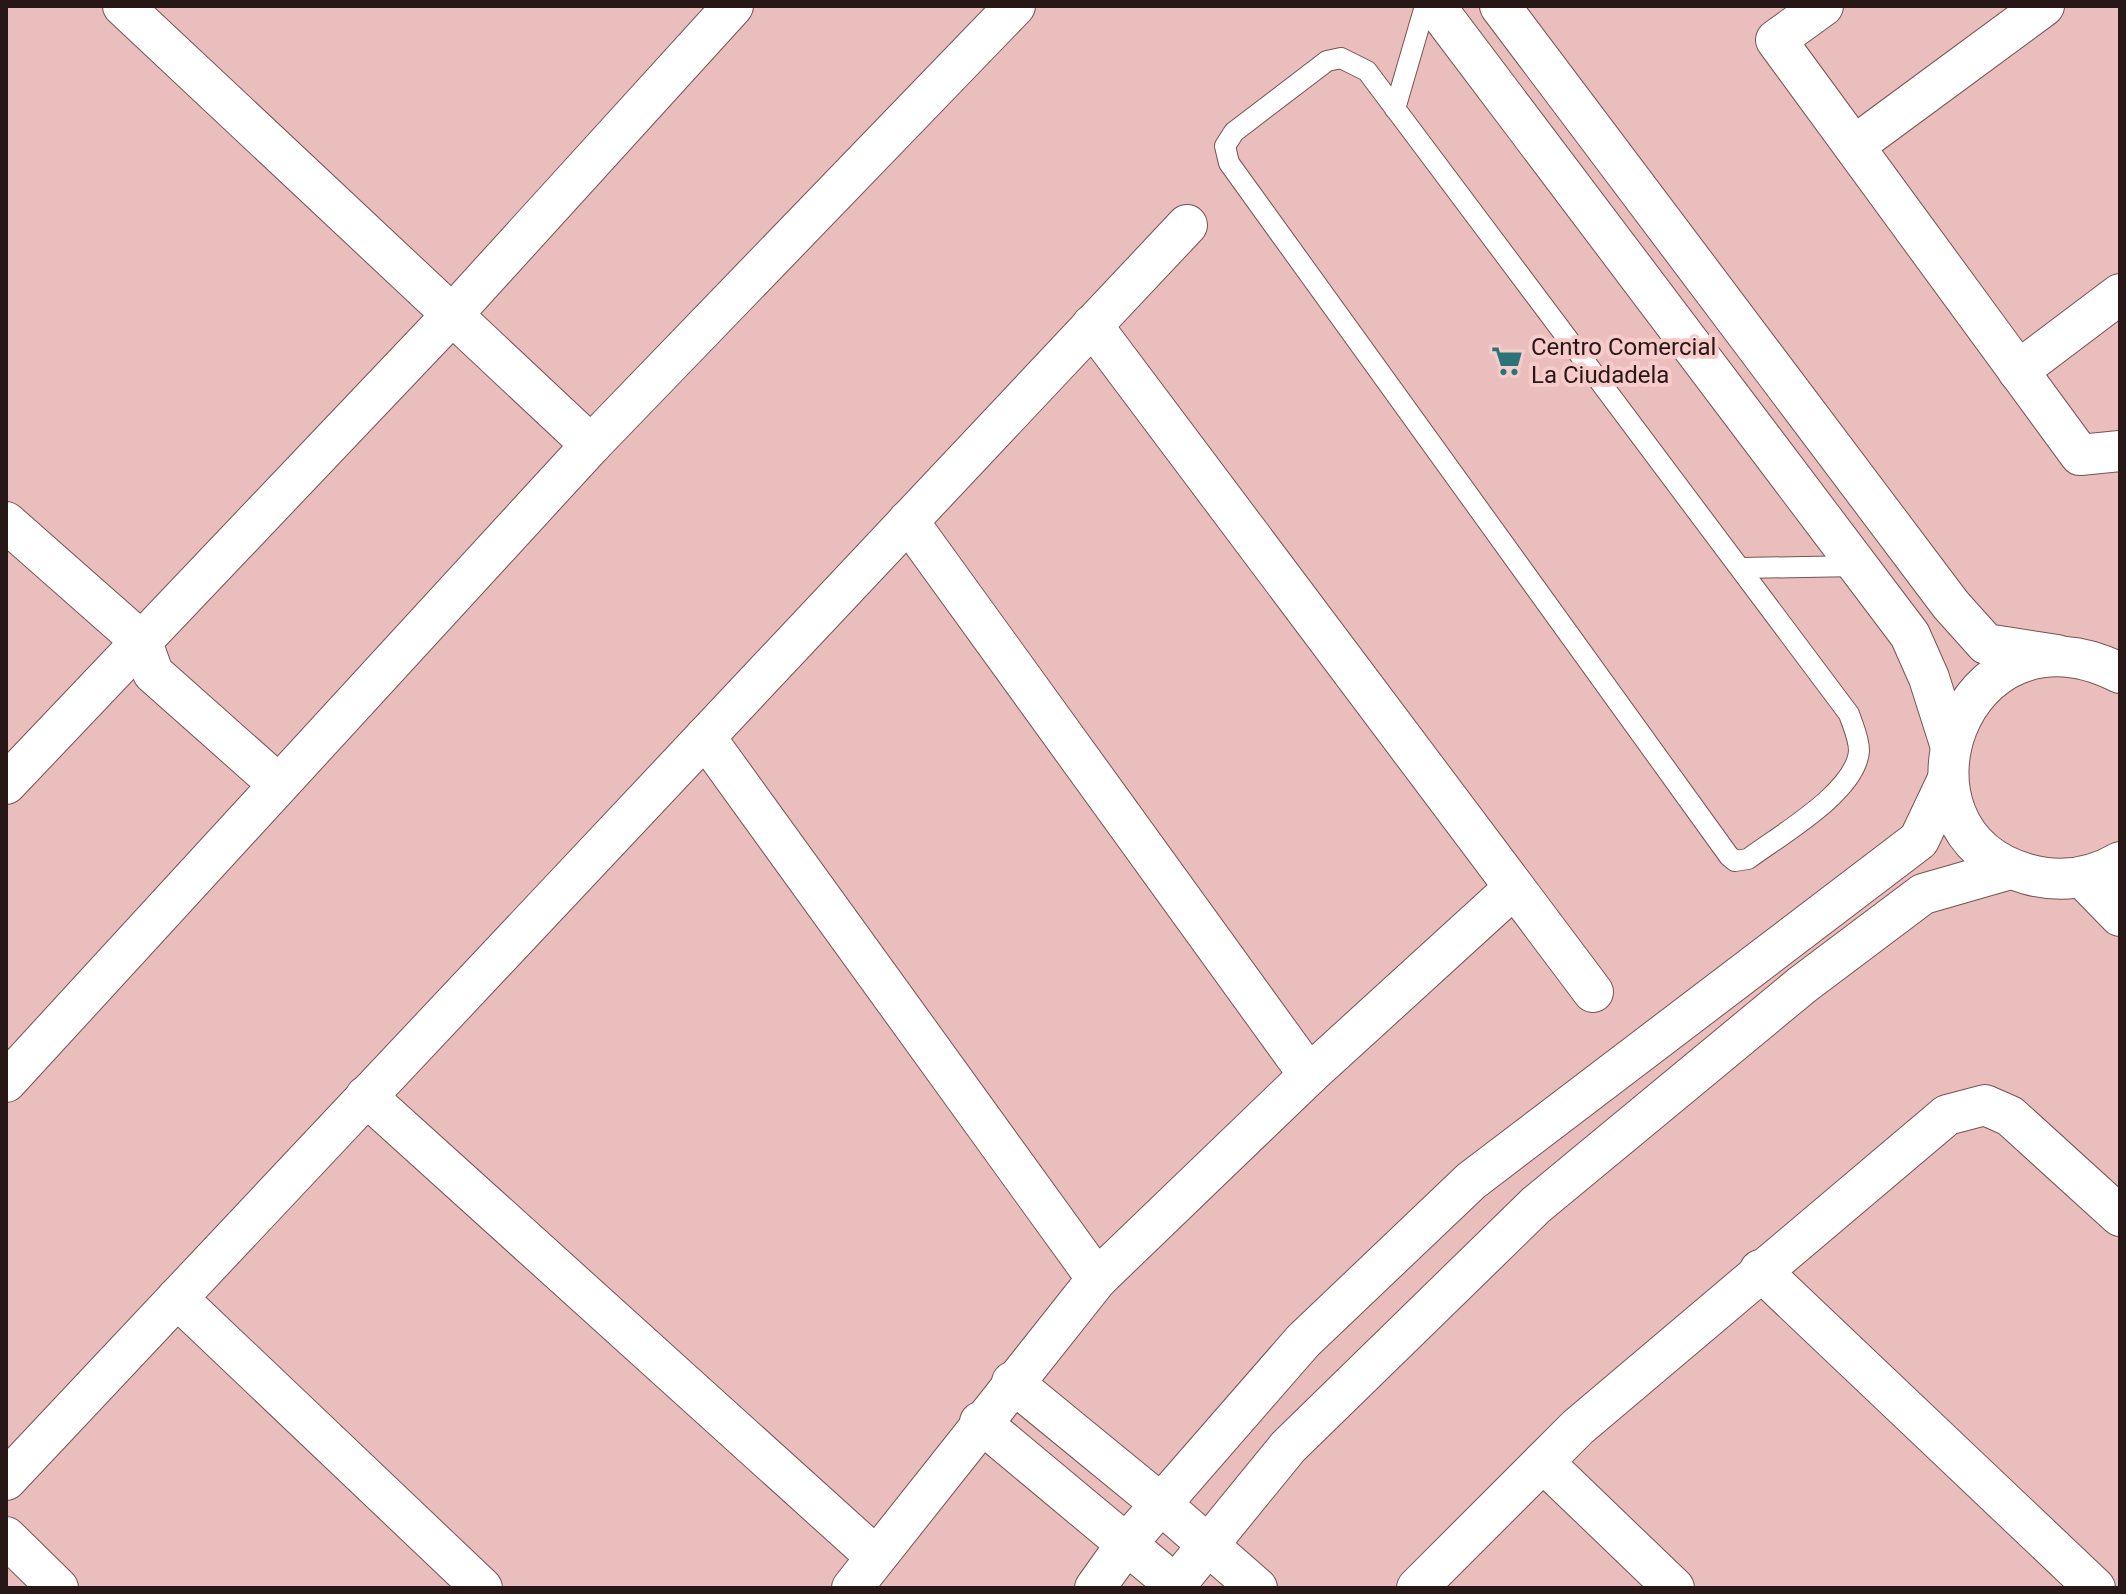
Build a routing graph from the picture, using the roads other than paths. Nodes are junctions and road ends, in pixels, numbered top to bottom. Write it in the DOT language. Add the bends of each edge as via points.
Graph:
graph roads {
  1 [pos="123,6"];
  2 [pos="733,6"];
  3 [pos="1015,6"];
  4 [pos="1425,6"];
  5 [pos="1435,6"];
  6 [pos="1500,6"];
  7 [pos="1823,6"];
  8 [pos="2044,6"];
  9 [pos="1395,109"];
  10 [pos="1854,146"];
  11 [pos="1187,225"];
  12 [pos="2120,294"];
  13 [pos="451,316"];
  14 [pos="1092,325"];
  15 [pos="2018,371"];
  16 [pos="591,445"];
  17 [pos="2120,451"];
  18 [pos="908,521"];
  19 [pos="6,522"];
  20 [pos="1858,566"];
  21 [pos="1742,568"];
  22 [pos="142,642"];
  23 [pos="2057,655"];
  24 [pos="2120,673"];
  25 [pos="705,737"];
  26 [pos="1948,763"];
  27 [pos="6,784"];
  28 [pos="278,784"];
  29 [pos="2120,862"];
  30 [pos="2010,869"];
  31 [pos="2083,878"];
  32 [pos="1514,888"];
  33 [pos="2120,916"];
  34 [pos="1593,992"];
  35 [pos="1309,1075"];
  36 [pos="6,1082"];
  37 [pos="366,1096"];
  38 [pos="2120,1216"];
  39 [pos="1760,1270"];
  40 [pos="1097,1279"];
  41 [pos="177,1298"];
  42 [pos="1012,1382"];
  43 [pos="980,1422"];
  44 [pos="1543,1462"];
  45 [pos="6,1480"];
  46 [pos="1161,1504"];
  47 [pos="6,1537"];
  48 [pos="1127,1545"];
  49 [pos="1207,1546"];
  50 [pos="875,1556"];
  51 [pos="1176,1587"];
  52 [pos="58,1588"];
  53 [pos="482,1588"];
  54 [pos="852,1588"];
  55 [pos="1095,1588"];
  56 [pos="1257,1588"];
  57 [pos="1417,1588"];
  58 [pos="1674,1588"];
  59 [pos="2095,1588"];
  1 -- 13 [label="street"];
  2 -- 13 [label="street"];
  3 -- 16 [label="street"];
  4 -- 9 [label="lane"];
  5 -- 20 [label="street"];
  6 -- 23 [label="street" via="1951,605 1986,644"];
  7 -- 10 [label="street" via="1776,40"];
  8 -- 10 [label="street"];
  9 -- 21 [label="lane"];
  9 -- 21 [label="lane" via="1367,71 1341,58 1327,61 1234,132 1225,153 1729,856 1740,862 1844,786 1859,750 1849,714 1837,695"];
  10 -- 15 [label="street"];
  11 -- 14 [label="street"];
  12 -- 15 [label="street"];
  13 -- 16 [label="street"];
  13 -- 22 [label="street"];
  14 -- 18 [label="street"];
  14 -- 32 [label="street"];
  15 -- 17 [label="street" via="2080,455"];
  16 -- 28 [label="street"];
  18 -- 25 [label="street"];
  18 -- 35 [label="street"];
  19 -- 22 [label="street"];
  20 -- 21 [label="lane"];
  20 -- 26 [label="street" via="1910,635 1929,678"];
  22 -- 27 [label="street"];
  22 -- 28 [label="street" via="153,673"];
  23 -- 24 [label="street" via="2093,660"];
  23 -- 26 [label="street" via="2020,662 1988,681 1964,709"];
  25 -- 37 [label="street"];
  25 -- 40 [label="street"];
  26 -- 30 [label="street" via="1958,817 1979,847"];
  26 -- 46 [label="street" via="1919,840 1471,1181 1303,1341"];
  28 -- 36 [label="street"];
  29 -- 31 [label="street"];
  30 -- 31 [label="street" via="2046,880"];
  30 -- 49 [label="street" via="1923,894 1802,985 1536,1205 1288,1447"];
  31 -- 33 [label="street"];
  32 -- 34 [label="street"];
  32 -- 35 [label="street"];
  35 -- 40 [label="street"];
  37 -- 41 [label="street"];
  37 -- 50 [label="street"];
  38 -- 39 [label="street" via="2010,1116 1985,1105 1947,1115"];
  39 -- 44 [label="street"];
  39 -- 59 [label="street"];
  40 -- 42 [label="street"];
  41 -- 45 [label="street"];
  41 -- 53 [label="street"];
  42 -- 43 [label="street"];
  42 -- 46 [label="street"];
  43 -- 48 [label="street"];
  43 -- 50 [label="street"];
  44 -- 57 [label="street"];
  44 -- 58 [label="street"];
  46 -- 48 [label="street"];
  46 -- 49 [label="street"];
  47 -- 52 [label="street"];
  48 -- 51 [label="street"];
  48 -- 55 [label="street"];
  49 -- 51 [label="street"];
  49 -- 56 [label="street"];
  50 -- 54 [label="street"];
}
